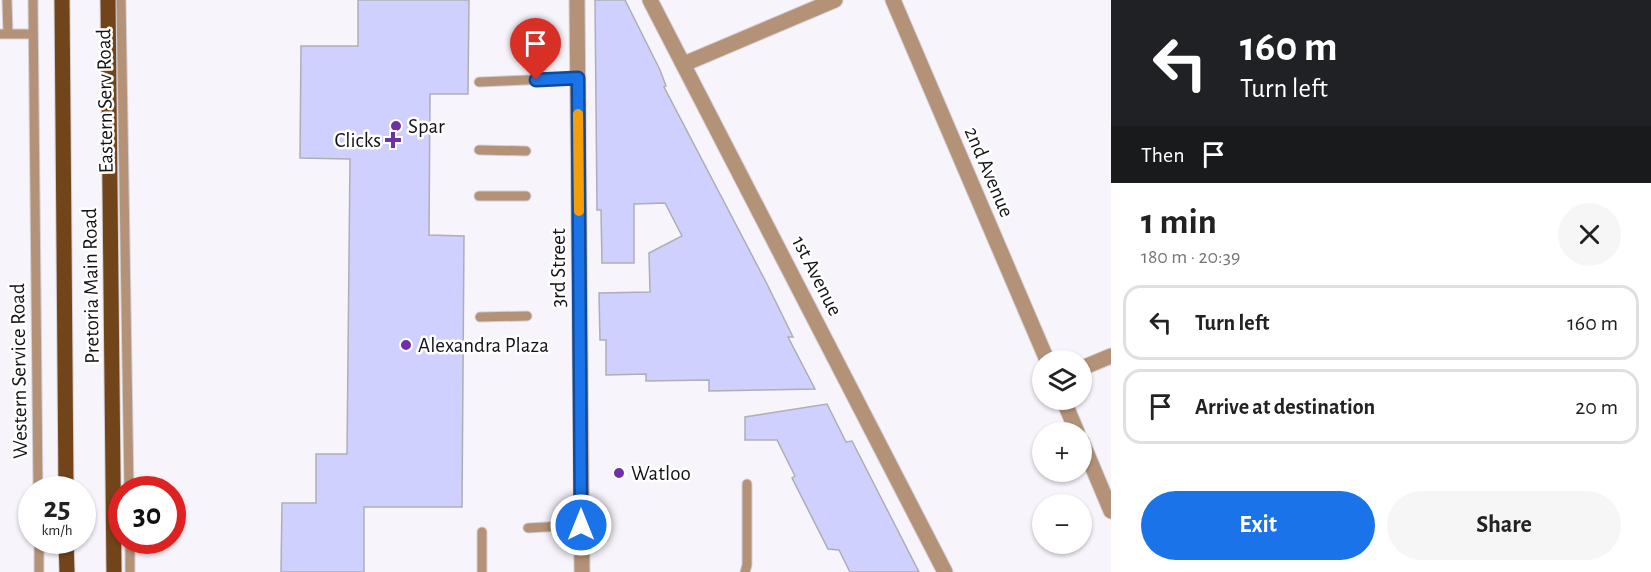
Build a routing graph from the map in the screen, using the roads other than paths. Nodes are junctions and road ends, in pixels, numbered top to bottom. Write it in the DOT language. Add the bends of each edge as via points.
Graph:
graph roads {
  1 [pos="7,0"];
  2 [pos="33,0"];
  3 [pos="62,0"];
  4 [pos="108,0"];
  5 [pos="121,0"];
  6 [pos="577,0"];
  7 [pos="650,0"];
  8 [pos="834,0"];
  9 [pos="893,0"];
  10 [pos="4,34"];
  11 [pos="33,34"];
  12 [pos="684,64"];
  13 [pos="578,78"];
  14 [pos="479,82"];
  15 [pos="479,150"];
  16 [pos="526,151"];
  17 [pos="479,195"];
  18 [pos="526,196"];
  19 [pos="527,316"];
  20 [pos="480,317"];
  21 [pos="1043,350"];
  22 [pos="1111,356"];
  23 [pos="1092,364"];
  24 [pos="1092,466"];
  25 [pos="38,476"];
  26 [pos="66,476"];
  27 [pos="129,476"];
  28 [pos="747,484"];
  29 [pos="1111,511"];
  30 [pos="581,525"];
  31 [pos="528,528"];
  32 [pos="482,532"];
  33 [pos="39,554"];
  34 [pos="66,554"];
  35 [pos="130,554"];
  36 [pos="39,572"];
  37 [pos="67,572"];
  38 [pos="114,572"];
  39 [pos="130,572"];
  40 [pos="482,572"];
  41 [pos="582,572"];
  42 [pos="745,572"];
  43 [pos="945,572"];
  1 -- 10 [label="lane"];
  2 -- 11 [label="lane, Western Service Road"];
  3 -- 26 [label="main road, Pretoria Main Road"];
  4 -- 38 [label="main road, Pretoria Main Road"];
  5 -- 27 [label="lane, Eastern Serv Road"];
  6 -- 13 [label="street, 3rd Street"];
  7 -- 12 [label="street, 1st Avenue"];
  8 -- 12 [label="street"];
  9 -- 21 [label="street, 2nd Avenue"];
  10 -- 11 [label="lane"];
  11 -- 25 [label="lane, Western Service Road"];
  12 -- 43 [label="street, 1st Avenue"];
  13 -- 14 [label="lane"];
  13 -- 30 [label="street, 3rd Street"];
  15 -- 16 [label="lane"];
  17 -- 18 [label="lane"];
  19 -- 20 [label="lane"];
  22 -- 23 [label="street"];
  24 -- 29 [label="street"];
  28 -- 42 [label="lane"];
  30 -- 31 [label="lane"];
  30 -- 41 [label="street, 3rd Street"];
  32 -- 40 [label="lane"];
  33 -- 36 [label="lane"];
  34 -- 37 [label="main road"];
  35 -- 39 [label="lane"];
}
